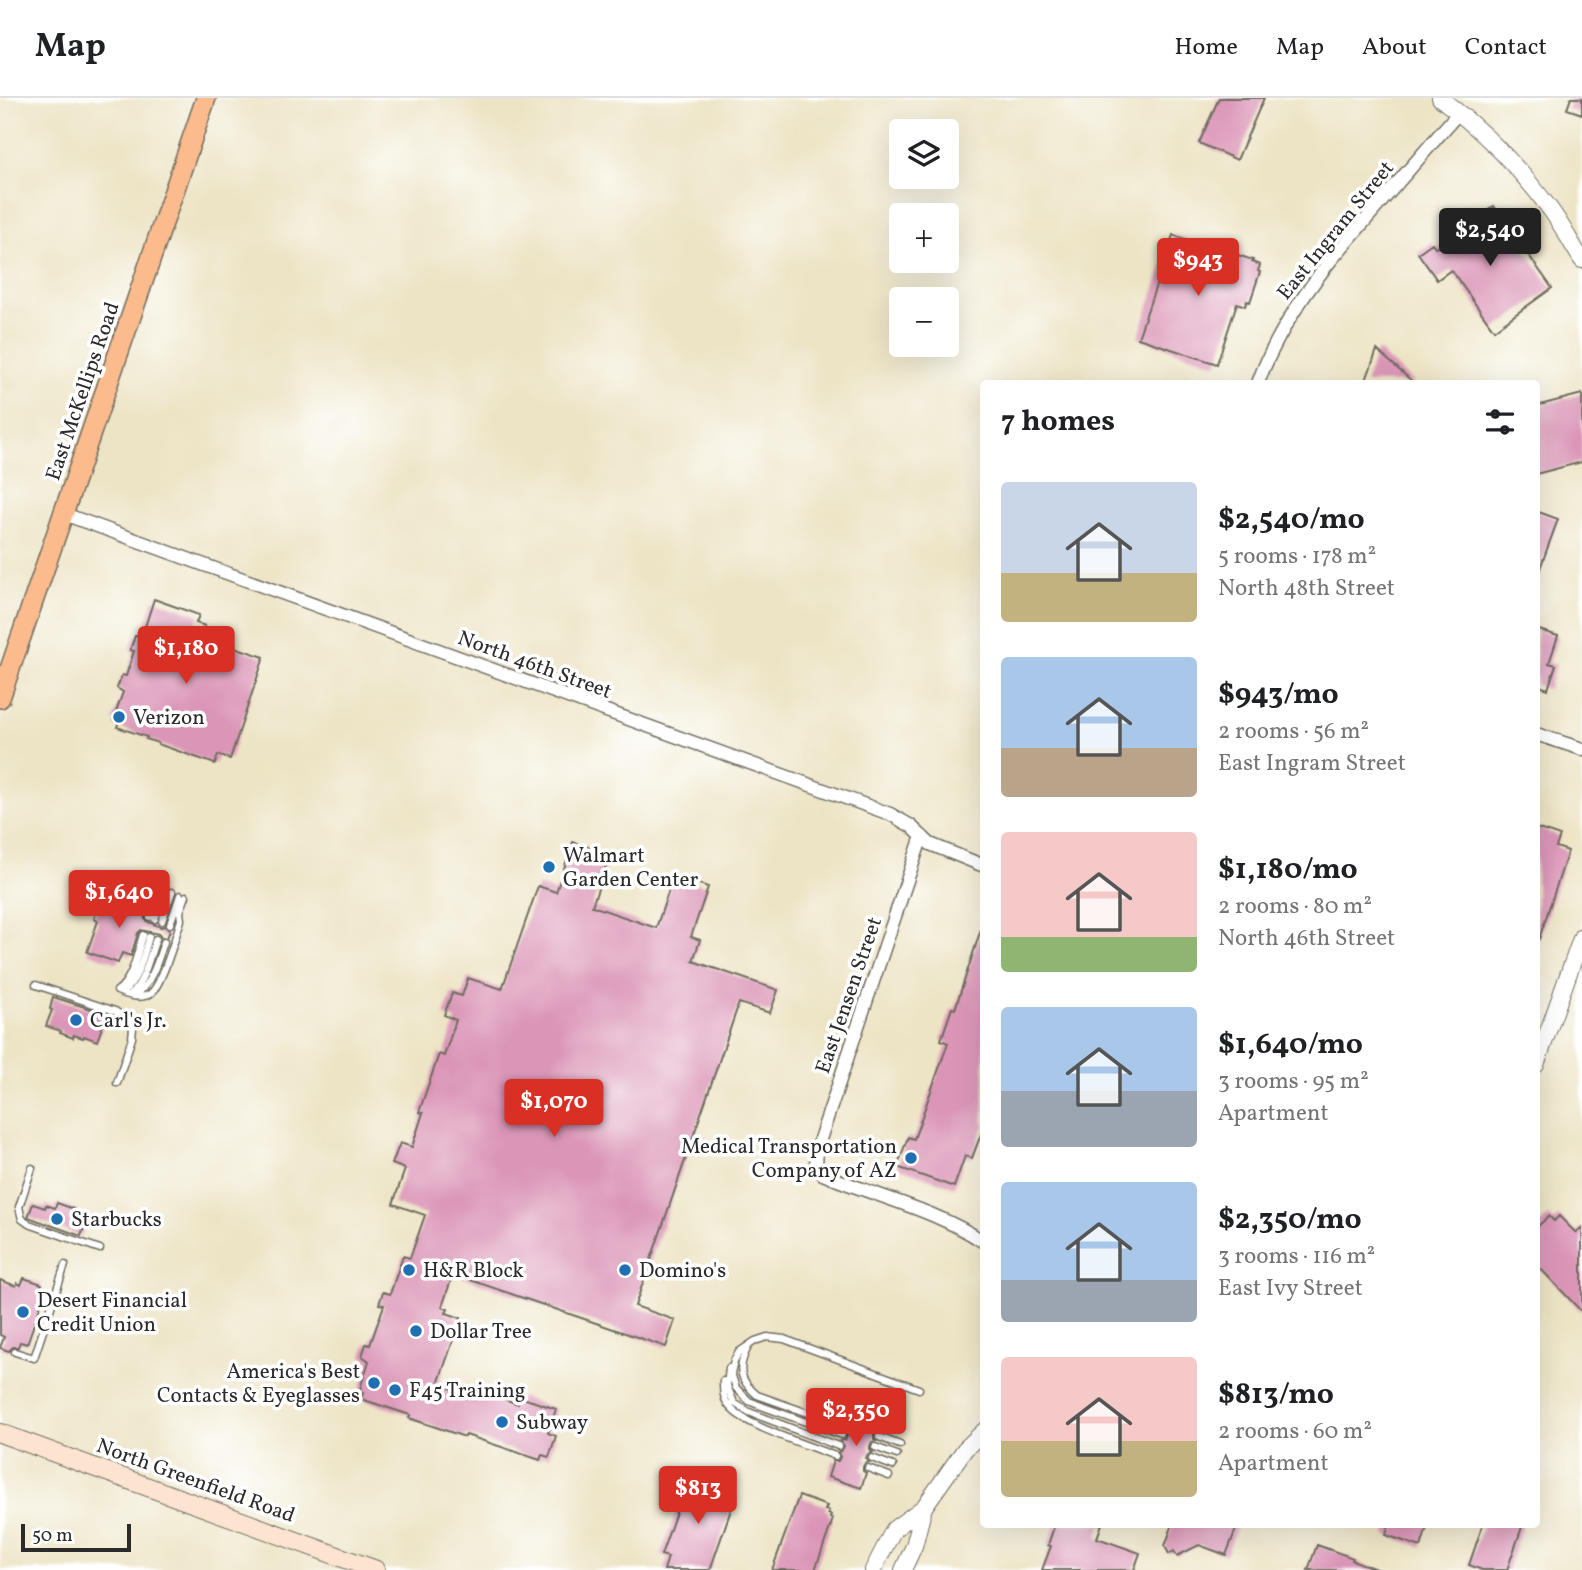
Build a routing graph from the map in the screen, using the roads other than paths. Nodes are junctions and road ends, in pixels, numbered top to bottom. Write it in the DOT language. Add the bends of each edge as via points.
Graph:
graph roads {
  1 [pos="206,98"];
  2 [pos="1440,98"];
  3 [pos="1459,112"];
  4 [pos="1582,260"];
  5 [pos="1259,380"];
  6 [pos="64,514"];
  7 [pos="0,698"];
  8 [pos="1540,735"];
  9 [pos="1582,749"];
  10 [pos="922,836"];
  11 [pos="980,864"];
  12 [pos="166,890"];
  13 [pos="170,924"];
  14 [pos="1582,936"];
  15 [pos="164,942"];
  16 [pos="36,985"];
  17 [pos="125,994"];
  18 [pos="1540,1052"];
  19 [pos="117,1083"];
  20 [pos="32,1168"];
  21 [pos="980,1239"];
  22 [pos="100,1249"];
  23 [pos="65,1265"];
  24 [pos="749,1346"];
  25 [pos="15,1352"];
  26 [pos="734,1361"];
  27 [pos="728,1370"];
  28 [pos="919,1389"];
  29 [pos="845,1426"];
  30 [pos="0,1433"];
  31 [pos="842,1435"];
  32 [pos="980,1435"];
  33 [pos="879,1437"];
  34 [pos="900,1444"];
  35 [pos="838,1446"];
  36 [pos="875,1447"];
  37 [pos="897,1455"];
  38 [pos="835,1456"];
  39 [pos="872,1458"];
  40 [pos="893,1466"];
  41 [pos="868,1468"];
  42 [pos="890,1475"];
  43 [pos="924,1507"];
  44 [pos="376,1570"];
  45 [pos="873,1570"];
  46 [pos="903,1570"];
  1 -- 6 [label="main road, East McKellips Road"];
  2 -- 3 [label="street"];
  3 -- 4 [label="street" via="1523,176"];
  3 -- 5 [label="street, East Ingram Street" via="1312,285 1289,319"];
  6 -- 7 [label="main road, East McKellips Road"];
  6 -- 10 [label="street, North 46th Street" via="890,814"];
  8 -- 9 [label="street"];
  10 -- 11 [label="street, North 46th Street" via="930,844"];
  10 -- 21 [label="street, East Jensen Street" via="817,1148 816,1166 823,1174 944,1219"];
  12 -- 12 [label="lane" via="156,919"];
  13 -- 17 [label="lane" via="183,895 181,920 159,983 138,997"];
  14 -- 18 [label="street"];
  15 -- 17 [label="lane" via="148,982 141,991"];
  16 -- 19 [label="lane" via="115,1011 129,1021 132,1038"];
  17 -- 17 [label="lane" via="122,987 149,937 142,980"];
  20 -- 22 [label="lane" via="19,1207 22,1219"];
  23 -- 25 [label="lane" via="34,1358"];
  24 -- 26 [label="lane"];
  24 -- 28 [label="lane" via="767,1338 784,1339"];
  24 -- 29 [label="lane" via="741,1367 745,1385 757,1395"];
  26 -- 27 [label="lane"];
  26 -- 31 [label="lane" via="731,1373 736,1388 749,1401"];
  27 -- 35 [label="lane" via="727,1386 734,1403"];
  27 -- 38 [label="lane" via="723,1394 730,1408 745,1420"];
  30 -- 44 [label="main road, North Greenfield Road"];
  32 -- 43 [label="street"];
  33 -- 34 [label="lane"];
  36 -- 37 [label="lane"];
  39 -- 40 [label="lane"];
  41 -- 42 [label="lane"];
  43 -- 45 [label="street" via="894,1530"];
  43 -- 46 [label="street"];
}
